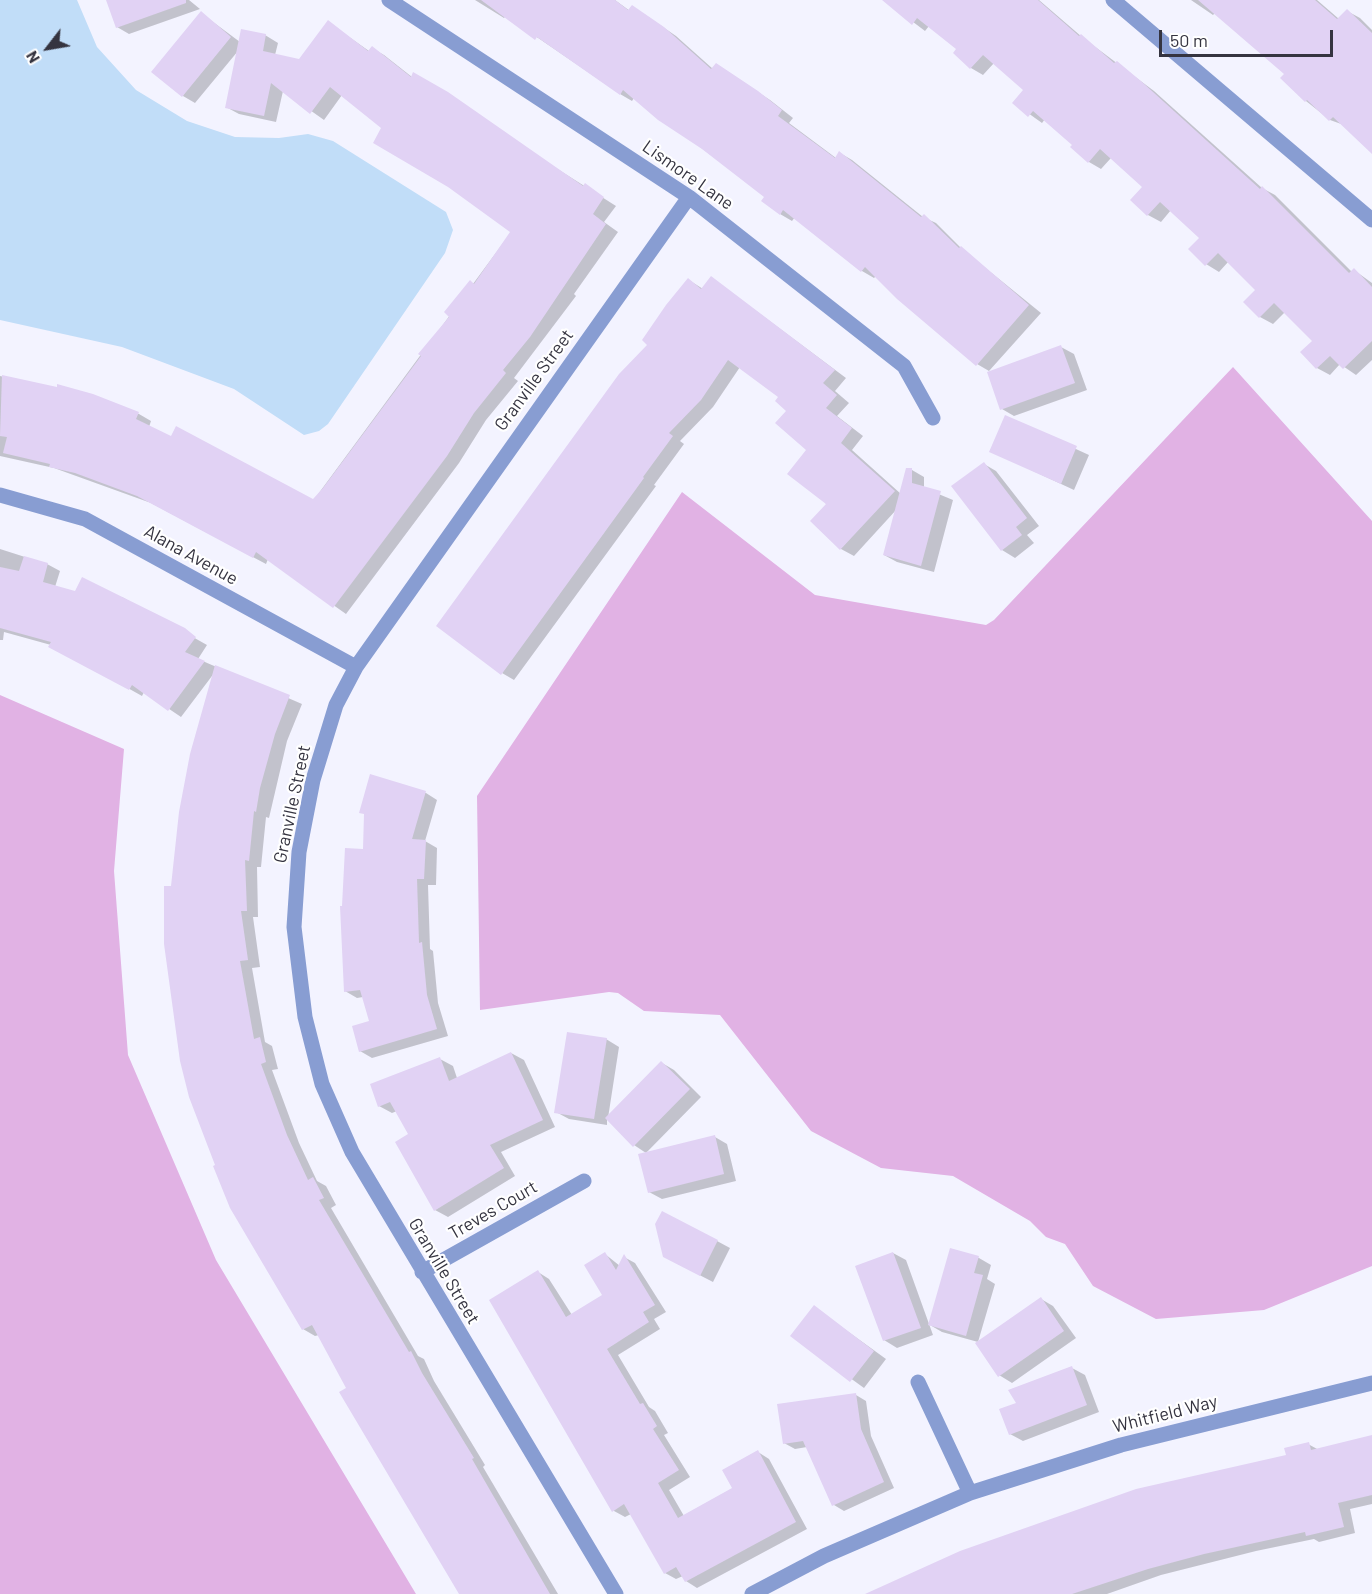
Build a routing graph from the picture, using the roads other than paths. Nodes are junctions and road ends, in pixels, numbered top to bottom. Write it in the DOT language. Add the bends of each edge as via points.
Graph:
graph roads {
  1 [pos="389,0"];
  2 [pos="1113,0"];
  3 [pos="689,196"];
  4 [pos="1372,220"];
  5 [pos="933,418"];
  6 [pos="0,495"];
  7 [pos="356,667"];
  8 [pos="584,1181"];
  9 [pos="422,1272"];
  10 [pos="918,1382"];
  11 [pos="1372,1383"];
  12 [pos="970,1494"];
  13 [pos="616,1594"];
  14 [pos="752,1594"];
  1 -- 3 [label="street, Lismore Lane"];
  2 -- 4 [label="street"];
  3 -- 5 [label="street, Lismore Lane" via="904,366"];
  3 -- 7 [label="street, Granville Street"];
  6 -- 7 [label="street, Alana Avenue" via="85,519"];
  7 -- 9 [label="street, Granville Street" via="336,705 313,780 299,852 294,927 305,1017 322,1084 352,1152"];
  8 -- 9 [label="street, Treves Court"];
  9 -- 13 [label="street, Granville Street"];
  10 -- 12 [label="street"];
  11 -- 12 [label="street, Whitfield Way" via="1121,1445"];
  12 -- 14 [label="street, Whitfield Way" via="824,1556"];
}
